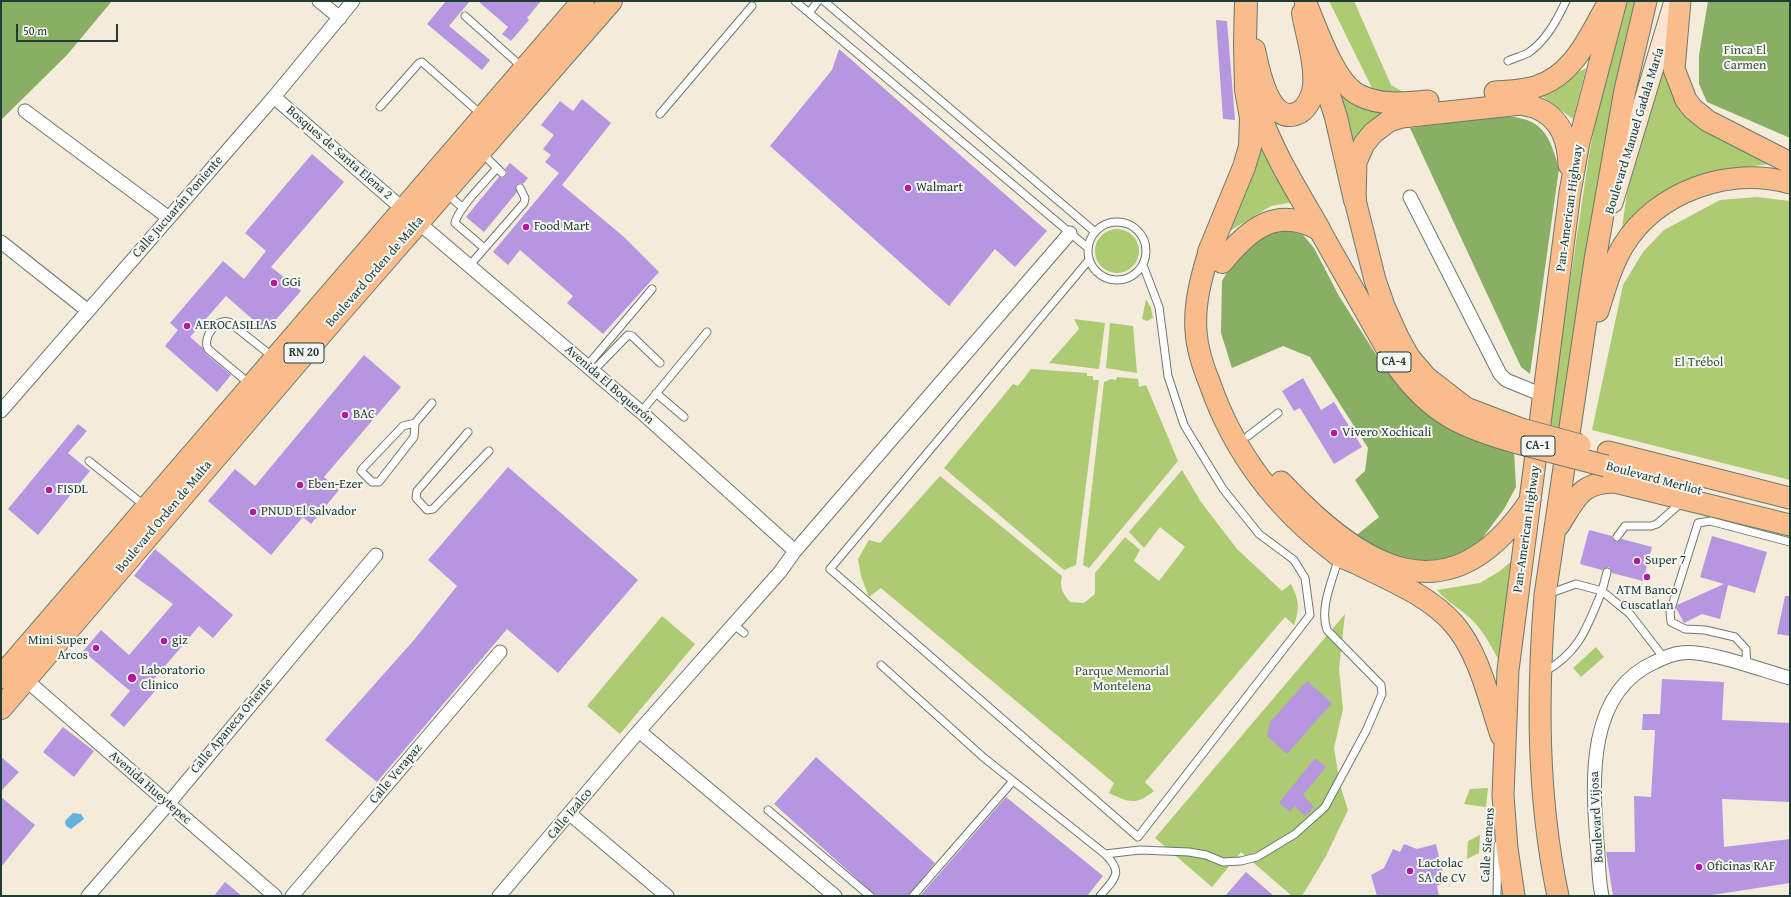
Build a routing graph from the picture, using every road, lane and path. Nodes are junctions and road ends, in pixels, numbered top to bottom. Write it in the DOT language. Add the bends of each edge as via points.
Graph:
graph roads {
  1 [pos="319,1"];
  2 [pos="354,1"];
  3 [pos="583,1"];
  4 [pos="611,1"];
  5 [pos="795,1"];
  6 [pos="818,1"];
  7 [pos="824,1"];
  8 [pos="1247,1"];
  9 [pos="1566,1"];
  10 [pos="1609,1"];
  11 [pos="1616,1"];
  12 [pos="1646,1"];
  13 [pos="1674,1"];
  14 [pos="1680,1"];
  15 [pos="1303,5"];
  16 [pos="752,6"];
  17 [pos="809,13"];
  18 [pos="465,16"];
  19 [pos="340,18"];
  20 [pos="1245,42"];
  21 [pos="1508,61"];
  22 [pos="524,68"];
  23 [pos="274,97"];
  24 [pos="380,107"];
  25 [pos="26,111"];
  26 [pos="660,114"];
  27 [pos="484,116"];
  28 [pos="480,151"];
  29 [pos="1790,163"];
  30 [pos="1790,183"];
  31 [pos="520,188"];
  32 [pos="445,192"];
  33 [pos="1570,192"];
  34 [pos="1410,197"];
  35 [pos="1355,200"];
  36 [pos="463,208"];
  37 [pos="411,216"];
  38 [pos="168,218"];
  39 [pos="1319,229"];
  40 [pos="1095,232"];
  41 [pos="1070,233"];
  42 [pos="1,242"];
  43 [pos="484,248"];
  44 [pos="1088,248"];
  45 [pos="1215,257"];
  46 [pos="1089,260"];
  47 [pos="1596,260"];
  48 [pos="470,264"];
  49 [pos="1143,265"];
  50 [pos="1207,283"];
  51 [pos="652,289"];
  52 [pos="88,311"];
  53 [pos="707,332"];
  54 [pos="275,358"];
  55 [pos="660,363"];
  56 [pos="590,368"];
  57 [pos="1577,376"];
  58 [pos="252,385"];
  59 [pos="656,393"];
  60 [pos="1545,396"];
  61 [pos="432,403"];
  62 [pos="2,410"];
  63 [pos="640,412"];
  64 [pos="1278,413"];
  65 [pos="684,417"];
  66 [pos="415,423"];
  67 [pos="468,432"];
  68 [pos="1248,436"];
  69 [pos="1520,436"];
  70 [pos="490,451"];
  71 [pos="1607,459"];
  72 [pos="89,461"];
  73 [pos="1790,498"];
  74 [pos="1532,499"];
  75 [pos="1686,499"];
  76 [pos="147,508"];
  77 [pos="1790,516"];
  78 [pos="1790,525"];
  79 [pos="1555,532"];
  80 [pos="1617,537"];
  81 [pos="1790,542"];
  82 [pos="795,551"];
  83 [pos="376,555"];
  84 [pos="1340,556"];
  85 [pos="1381,569"];
  86 [pos="1607,572"];
  87 [pos="1414,581"];
  88 [pos="1602,591"];
  89 [pos="1545,595"];
  90 [pos="734,624"];
  91 [pos="744,633"];
  92 [pos="500,652"];
  93 [pos="1664,658"];
  94 [pos="881,665"];
  95 [pos="1747,666"];
  96 [pos="9,672"];
  97 [pos="1541,673"];
  98 [pos="1790,678"];
  99 [pos="1,708"];
  100 [pos="639,731"];
  101 [pos="1504,745"];
  102 [pos="1013,781"];
  103 [pos="1504,796"];
  104 [pos="168,804"];
  105 [pos="768,810"];
  106 [pos="570,814"];
  107 [pos="1105,854"];
  108 [pos="88,896"];
  109 [pos="275,896"];
  110 [pos="292,896"];
  111 [pos="500,896"];
  112 [pos="667,896"];
  113 [pos="835,896"];
  114 [pos="870,896"];
  115 [pos="913,896"];
  116 [pos="1100,896"];
  117 [pos="1497,896"];
  118 [pos="1514,896"];
  119 [pos="1558,896"];
  120 [pos="1602,896"];
  1 -- 19 [label="street"];
  2 -- 19 [label="street, Calle Jucuarán Poniente"];
  3 -- 22 [label="highway, Boulevard Orden de Malta / RN 20"];
  4 -- 28 [label="highway, Boulevard Orden de Malta / RN 20"];
  5 -- 17 [label="lane"];
  6 -- 17 [label="lane"];
  7 -- 40 [label="lane"];
  8 -- 15 [label="highway" via="1263,85 1274,107 1287,115 1301,111 1312,96 1314,85"];
  8 -- 20 [label="highway, CA-4"];
  9 -- 21 [label="lane" via="1553,27 1542,40 1528,52"];
  10 -- 15 [label="main road" via="1573,62 1556,77 1535,87 1405,103 1375,100 1350,89 1343,82"];
  11 -- 33 [label="main road, Pan-American Highway / CA-1" via="1586,113"];
  12 -- 47 [label="main road, Pan-American Highway / CA-1" via="1625,90"];
  13 -- 47 [label="street, Boulevard Manuel Gadala María"];
  14 -- 29 [label="main road" via="1674,69 1686,100 1708,121"];
  15 -- 35 [label="highway, CA-4" via="1336,117"];
  16 -- 26 [label="lane"];
  17 -- 41 [label="lane"];
  18 -- 22 [label="lane"];
  19 -- 23 [label="street, Calle Jucuarán Poniente"];
  20 -- 39 [label="highway, CA-4" via="1249,78 1261,119 1283,166"];
  20 -- 45 [label="highway" via="1246,90 1251,118 1250,148"];
  22 -- 27 [label="highway, Boulevard Orden de Malta / RN 20"];
  23 -- 37 [label="street, Bosques de Santa Elena 2"];
  23 -- 38 [label="street, Calle Jucuarán Poniente"];
  24 -- 27 [label="lane" via="422,62"];
  25 -- 38 [label="street"];
  27 -- 37 [label="highway, Boulevard Orden de Malta / RN 20"];
  28 -- 32 [label="highway, Boulevard Orden de Malta / RN 20"];
  28 -- 36 [label="lane" via="500,170"];
  30 -- 57 [label="main road" via="1774,178 1749,176 1722,179 1694,188 1666,202 1642,223 1624,246 1610,275"];
  31 -- 43 [label="lane" via="525,198 524,202"];
  32 -- 36 [label="lane"];
  32 -- 37 [label="highway, Boulevard Orden de Malta / RN 20"];
  33 -- 35 [label="main road" via="1569,153 1564,134 1557,122 1546,113 1534,106 1521,104 1402,117 1389,121 1373,133 1364,144 1356,162"];
  33 -- 60 [label="main road, Pan-American Highway / CA-1"];
  34 -- 60 [label="street" via="1500,374 1509,382"];
  35 -- 69 [label="main road, CA-4" via="1382,300 1409,357 1445,394"];
  36 -- 43 [label="lane" via="455,223"];
  37 -- 48 [label="street, Avenida El Boquerón"];
  37 -- 54 [label="highway, Boulevard Orden de Malta / RN 20"];
  37 -- 96 [label="highway, Boulevard Orden de Malta / RN 20" via="333,320"];
  38 -- 52 [label="street, Calle Jucuarán Poniente"];
  39 -- 45 [label="highway" via="1298,220 1273,220"];
  39 -- 69 [label="main road, CA-4" via="1396,365 1411,386 1431,406 1463,425 1483,434"];
  40 -- 44 [label="lane"];
  40 -- 49 [label="lane" via="1102,225 1111,222 1130,224 1143,237 1146,246"];
  41 -- 44 [label="lane"];
  41 -- 82 [label="street, Calle Izalco"];
  42 -- 52 [label="street"];
  43 -- 48 [label="lane"];
  44 -- 46 [label="lane"];
  45 -- 50 [label="main road"];
  46 -- 49 [label="lane" via="1100,275 1110,280 1129,278"];
  46 -- 49 [label="lane" via="830,569 1138,836 1310,615 1305,578 1294,560 1259,534 1223,490 1184,425 1168,376 1159,307"];
  47 -- 57 [label="main road, Pan-American Highway / CA-1"];
  48 -- 56 [label="street, Avenida El Boquerón"];
  50 -- 68 [label="main road" via="1210,338 1216,365 1226,393"];
  50 -- 84 [label="main road" via="1197,303 1196,331 1200,356 1225,421 1248,462 1274,496 1296,519"];
  51 -- 56 [label="lane"];
  52 -- 62 [label="street, Calle Jucuarán Poniente"];
  53 -- 59 [label="lane"];
  54 -- 58 [label="highway, Boulevard Orden de Malta / RN 20"];
  54 -- 58 [label="lane" via="229,322 218,322 205,338 205,344"];
  55 -- 56 [label="lane" via="628,335"];
  56 -- 63 [label="street, Avenida El Boquerón"];
  57 -- 79 [label="main road, Pan-American Highway / CA-1"];
  58 -- 76 [label="highway, Boulevard Orden de Malta / RN 20"];
  59 -- 63 [label="lane"];
  59 -- 65 [label="lane"];
  60 -- 74 [label="main road, Pan-American Highway / CA-1"];
  61 -- 66 [label="lane"];
  63 -- 82 [label="street, Avenida El Boquerón"];
  64 -- 68 [label="lane"];
  66 -- 66 [label="lane" via="403,426 363,468 363,474 372,482 379,482 414,437"];
  67 -- 70 [label="lane" via="418,491 416,498 427,510 433,509"];
  68 -- 85 [label="main road" via="1272,474 1315,517"];
  69 -- 71 [label="main road, Boulevard Merliot, bridge"];
  71 -- 73 [label="main road, Boulevard Merliot"];
  71 -- 77 [label="main road, Boulevard Merliot"];
  72 -- 76 [label="lane"];
  74 -- 87 [label="main road" via="1505,533 1484,552 1462,565"];
  74 -- 101 [label="main road, Pan-American Highway / CA-1" via="1508,670"];
  75 -- 78 [label="main road"];
  75 -- 79 [label="main road" via="1615,482 1600,482 1587,487 1579,495"];
  75 -- 80 [label="lane" via="1657,524 1625,526"];
  76 -- 96 [label="highway, Boulevard Orden de Malta / RN 20"];
  79 -- 89 [label="main road, Pan-American Highway / CA-1"];
  81 -- 95 [label="lane" via="1710,521 1698,523 1670,612 1671,622 1685,630 1705,630 1735,637 1746,649"];
  82 -- 90 [label="street, Calle Izalco"];
  83 -- 104 [label="street, Calle Apaneca Oriente"];
  84 -- 85 [label="main road"];
  84 -- 107 [label="lane" via="1323,620 1327,630 1381,685 1382,694 1366,731 1325,807 1295,834 1257,856 1241,861 1223,862 1189,852 1140,850"];
  85 -- 87 [label="main road"];
  86 -- 88 [label="lane"];
  87 -- 101 [label="main road" via="1454,624 1465,640 1474,657"];
  88 -- 89 [label="lane" via="1576,584"];
  88 -- 93 [label="lane" via="1630,614"];
  88 -- 97 [label="lane" via="1580,641 1555,665"];
  89 -- 97 [label="main road, Pan-American Highway / CA-1"];
  90 -- 91 [label="lane"];
  90 -- 100 [label="street, Calle Izalco"];
  92 -- 110 [label="street, Calle Verapaz"];
  93 -- 95 [label="street, Boulevard Vijosa" via="1681,653 1701,653"];
  93 -- 120 [label="street, Boulevard Vijosa" via="1641,668 1620,687 1611,702 1599,739 1594,773"];
  94 -- 102 [label="lane"];
  95 -- 98 [label="street, Boulevard Vijosa"];
  96 -- 99 [label="highway, Boulevard Orden de Malta / RN 20"];
  96 -- 104 [label="street, Avenida Hueytepec"];
  97 -- 119 [label="main road, Pan-American Highway / CA-1" via="1539,752 1545,821"];
  100 -- 106 [label="street, Calle Izalco"];
  100 -- 113 [label="street"];
  101 -- 103 [label="main road, Pan-American Highway / CA-1"];
  102 -- 107 [label="lane"];
  102 -- 115 [label="lane"];
  103 -- 117 [label="lane, Calle Siemens" via="1498,837"];
  103 -- 118 [label="main road, Pan-American Highway / CA-1" via="1506,848"];
  104 -- 108 [label="street, Calle Apaneca Oriente"];
  104 -- 109 [label="street, Avenida Hueytepec"];
  105 -- 114 [label="lane"];
  106 -- 111 [label="street, Calle Izalco"];
  106 -- 112 [label="street"];
  107 -- 116 [label="lane" via="1117,868 1114,879"];
}
